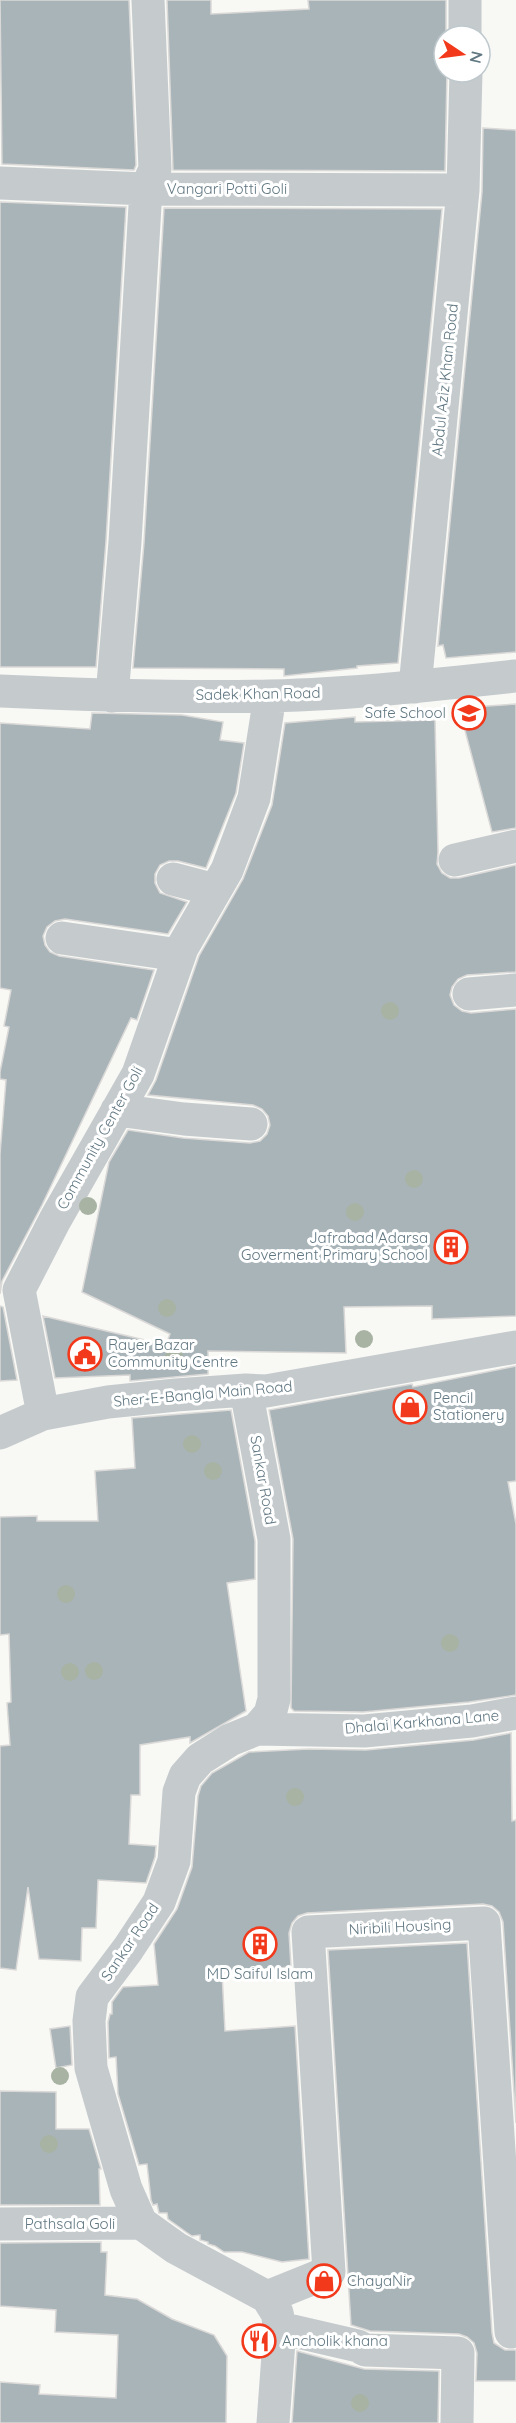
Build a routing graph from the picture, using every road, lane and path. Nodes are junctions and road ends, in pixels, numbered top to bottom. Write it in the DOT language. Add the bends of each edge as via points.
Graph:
graph roads {
  1 [pos="148,0"];
  2 [pos="465,0"];
  3 [pos="465,24"];
  4 [pos="466,84"];
  5 [pos="0,183"];
  6 [pos="146,189"];
  7 [pos="463,190"];
  8 [pos="516,676"];
  9 [pos="415,687"];
  10 [pos="0,691"];
  11 [pos="112,696"];
  12 [pos="270,696"];
  13 [pos="516,846"];
  14 [pos="455,860"];
  15 [pos="173,879"];
  16 [pos="215,890"];
  17 [pos="62,938"];
  18 [pos="179,955"];
  19 [pos="516,990"];
  20 [pos="469,994"];
  21 [pos="117,1110"];
  22 [pos="251,1124"];
  23 [pos="10,1284"];
  24 [pos="516,1347"];
  25 [pos="246,1390"];
  26 [pos="43,1414"];
  27 [pos="0,1433"];
  28 [pos="516,1713"];
  29 [pos="256,1729"];
  30 [pos="141,2223"];
  31 [pos="0,2224"];
  32 [pos="267,2297"];
  33 [pos="280,2328"];
  34 [pos="516,2331"];
  35 [pos="273,2423"];
  36 [pos="457,2423"];
  1 -- 6 [label="street, Vangari Potti Goli" via="155,170"];
  2 -- 3 [label="street"];
  4 -- 7 [label="street, Abdul Aziz Khan Road"];
  5 -- 6 [label="street"];
  6 -- 7 [label="street, Vangari Potti Goli"];
  6 -- 11 [label="street"];
  7 -- 9 [label="street, Abdul Aziz Khan Road"];
  8 -- 9 [label="street, Sadek Khan Road"];
  9 -- 12 [label="street, Sadek Khan Road"];
  10 -- 11 [label="street, Sadek Khan Road"];
  11 -- 12 [label="street, Sadek Khan Road"];
  12 -- 16 [label="street, Community Center Goli" via="254,798 227,870"];
  13 -- 14 [label="street"];
  15 -- 16 [label="street"];
  16 -- 18 [label="street, Community Center Goli"];
  17 -- 18 [label="street"];
  18 -- 21 [label="street, Community Center Goli" via="138,1074"];
  19 -- 20 [label="street"];
  21 -- 22 [label="street"];
  21 -- 23 [label="street, Community Center Goli" via="55,1220"];
  23 -- 26 [label="street, Community Center Goli"];
  24 -- 25 [label="street, Sher-E-Bangla Main Road" via="266,1391"];
  25 -- 26 [label="street, Sher-E-Bangla Main Road" via="108,1402"];
  25 -- 29 [label="street, Sankar Road" via="274,1539 274,1699 270,1714"];
  26 -- 27 [label="street, Sher-E-Bangla Main Road"];
  28 -- 29 [label="street, Dhalai Karkhana Lane" via="363,1731"];
  29 -- 30 [label="street, Sankar Road" via="200,1759 185,1776 179,1792 174,1861 159,1902 92,1997 88,2021 92,2068 126,2189"];
  30 -- 31 [label="street, Pathsala Goli"];
  30 -- 32 [label="street" via="176,2248"];
  32 -- 33 [label="street" via="277,2313"];
  32 -- 34 [label="street, Niribili Housing" via="329,2272 309,1932 484,1923 511,2332"];
  33 -- 35 [label="street"];
  33 -- 36 [label="street" via="365,2350 458,2353"];
}
